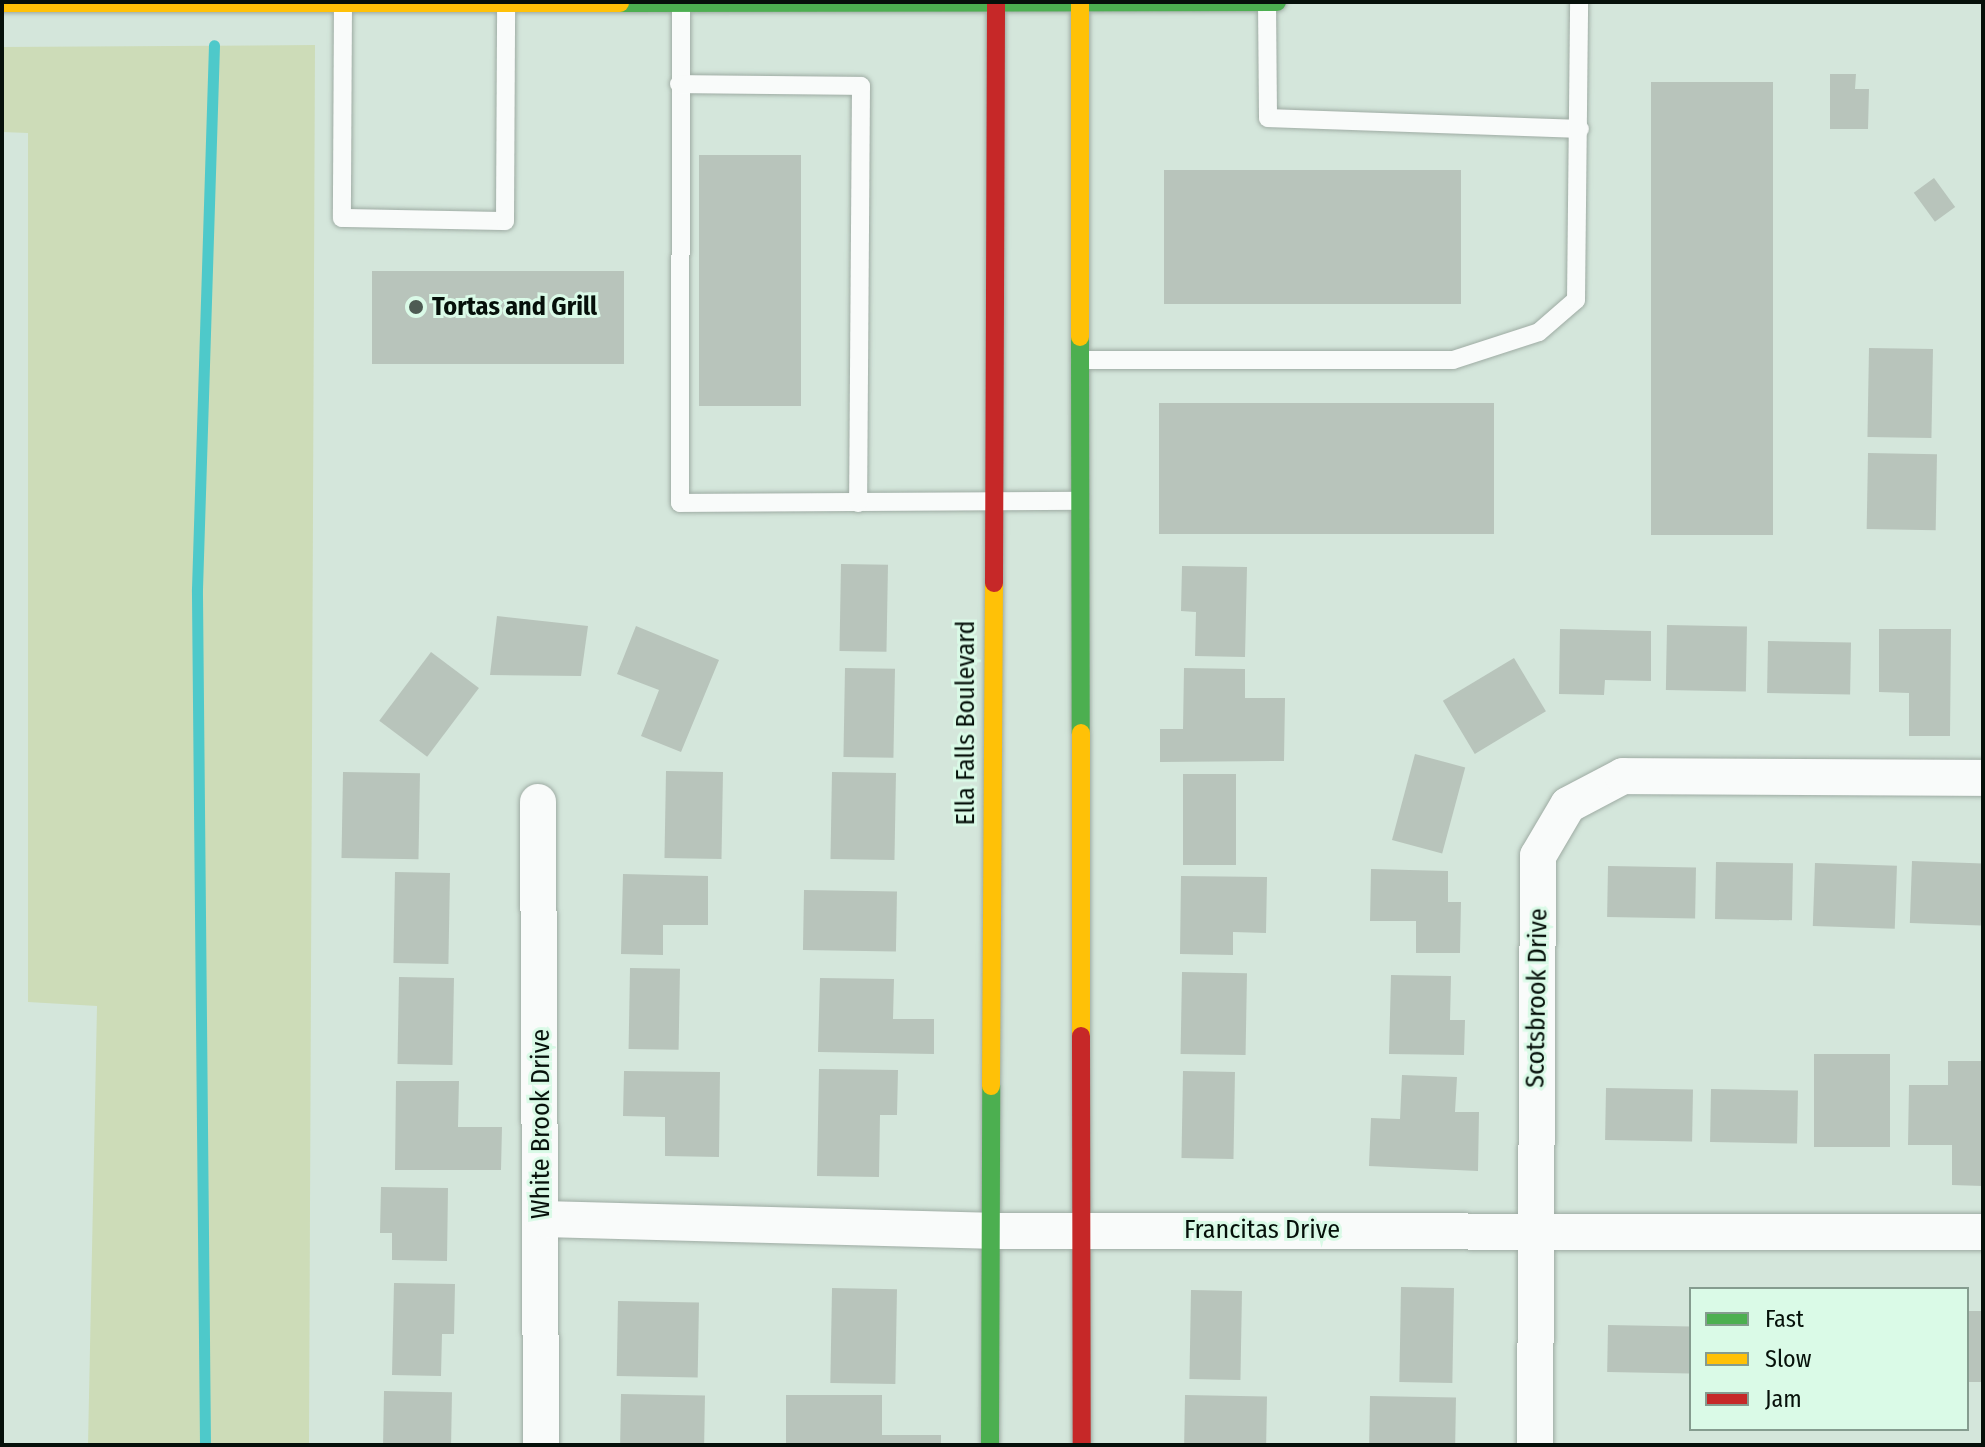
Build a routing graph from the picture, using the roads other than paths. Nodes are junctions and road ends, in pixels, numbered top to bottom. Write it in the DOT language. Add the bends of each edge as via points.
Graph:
graph roads {
  1 [pos="996,2"];
  2 [pos="1080,2"];
  3 [pos="1267,2"];
  4 [pos="1277,2"];
  5 [pos="1579,2"];
  6 [pos="2,3"];
  7 [pos="343,3"];
  8 [pos="506,3"];
  9 [pos="681,3"];
  10 [pos="679,84"];
  11 [pos="1580,129"];
  12 [pos="1080,360"];
  13 [pos="1080,501"];
  14 [pos="858,503"];
  15 [pos="994,503"];
  16 [pos="1983,778"];
  17 [pos="538,802"];
  18 [pos="542,1219"];
  19 [pos="1534,1229"];
  20 [pos="990,1231"];
  21 [pos="1082,1231"];
  22 [pos="1983,1232"];
  23 [pos="541,1445"];
  24 [pos="990,1445"];
  25 [pos="1082,1445"];
  26 [pos="1535,1445"];
  1 -- 2 [label="street"];
  1 -- 9 [label="street"];
  1 -- 15 [label="street, Ella Falls Boulevard"];
  2 -- 3 [label="street"];
  2 -- 12 [label="street"];
  3 -- 4 [label="street"];
  3 -- 11 [label="lane" via="1268,118"];
  5 -- 11 [label="lane"];
  6 -- 7 [label="street"];
  7 -- 8 [label="street"];
  7 -- 8 [label="lane" via="342,218 505,221"];
  8 -- 9 [label="street"];
  9 -- 10 [label="lane"];
  10 -- 14 [label="lane" via="680,503"];
  10 -- 14 [label="lane" via="861,86"];
  11 -- 12 [label="lane" via="1576,300 1539,332 1453,360"];
  12 -- 13 [label="street"];
  13 -- 15 [label="lane"];
  13 -- 21 [label="street"];
  14 -- 15 [label="lane"];
  15 -- 20 [label="street, Ella Falls Boulevard"];
  16 -- 19 [label="street, Scotsbrook Drive" via="1623,776 1568,805 1538,856"];
  17 -- 18 [label="street, White Brook Drive"];
  18 -- 20 [label="street, Francitas Drive"];
  18 -- 23 [label="street, White Brook Drive"];
  19 -- 21 [label="street, Francitas Drive"];
  19 -- 22 [label="street, Francitas Drive"];
  19 -- 26 [label="street, Scotsbrook Drive"];
  20 -- 21 [label="street, Francitas Drive"];
  20 -- 24 [label="street, Ella Falls Boulevard"];
  21 -- 25 [label="street"];
}
